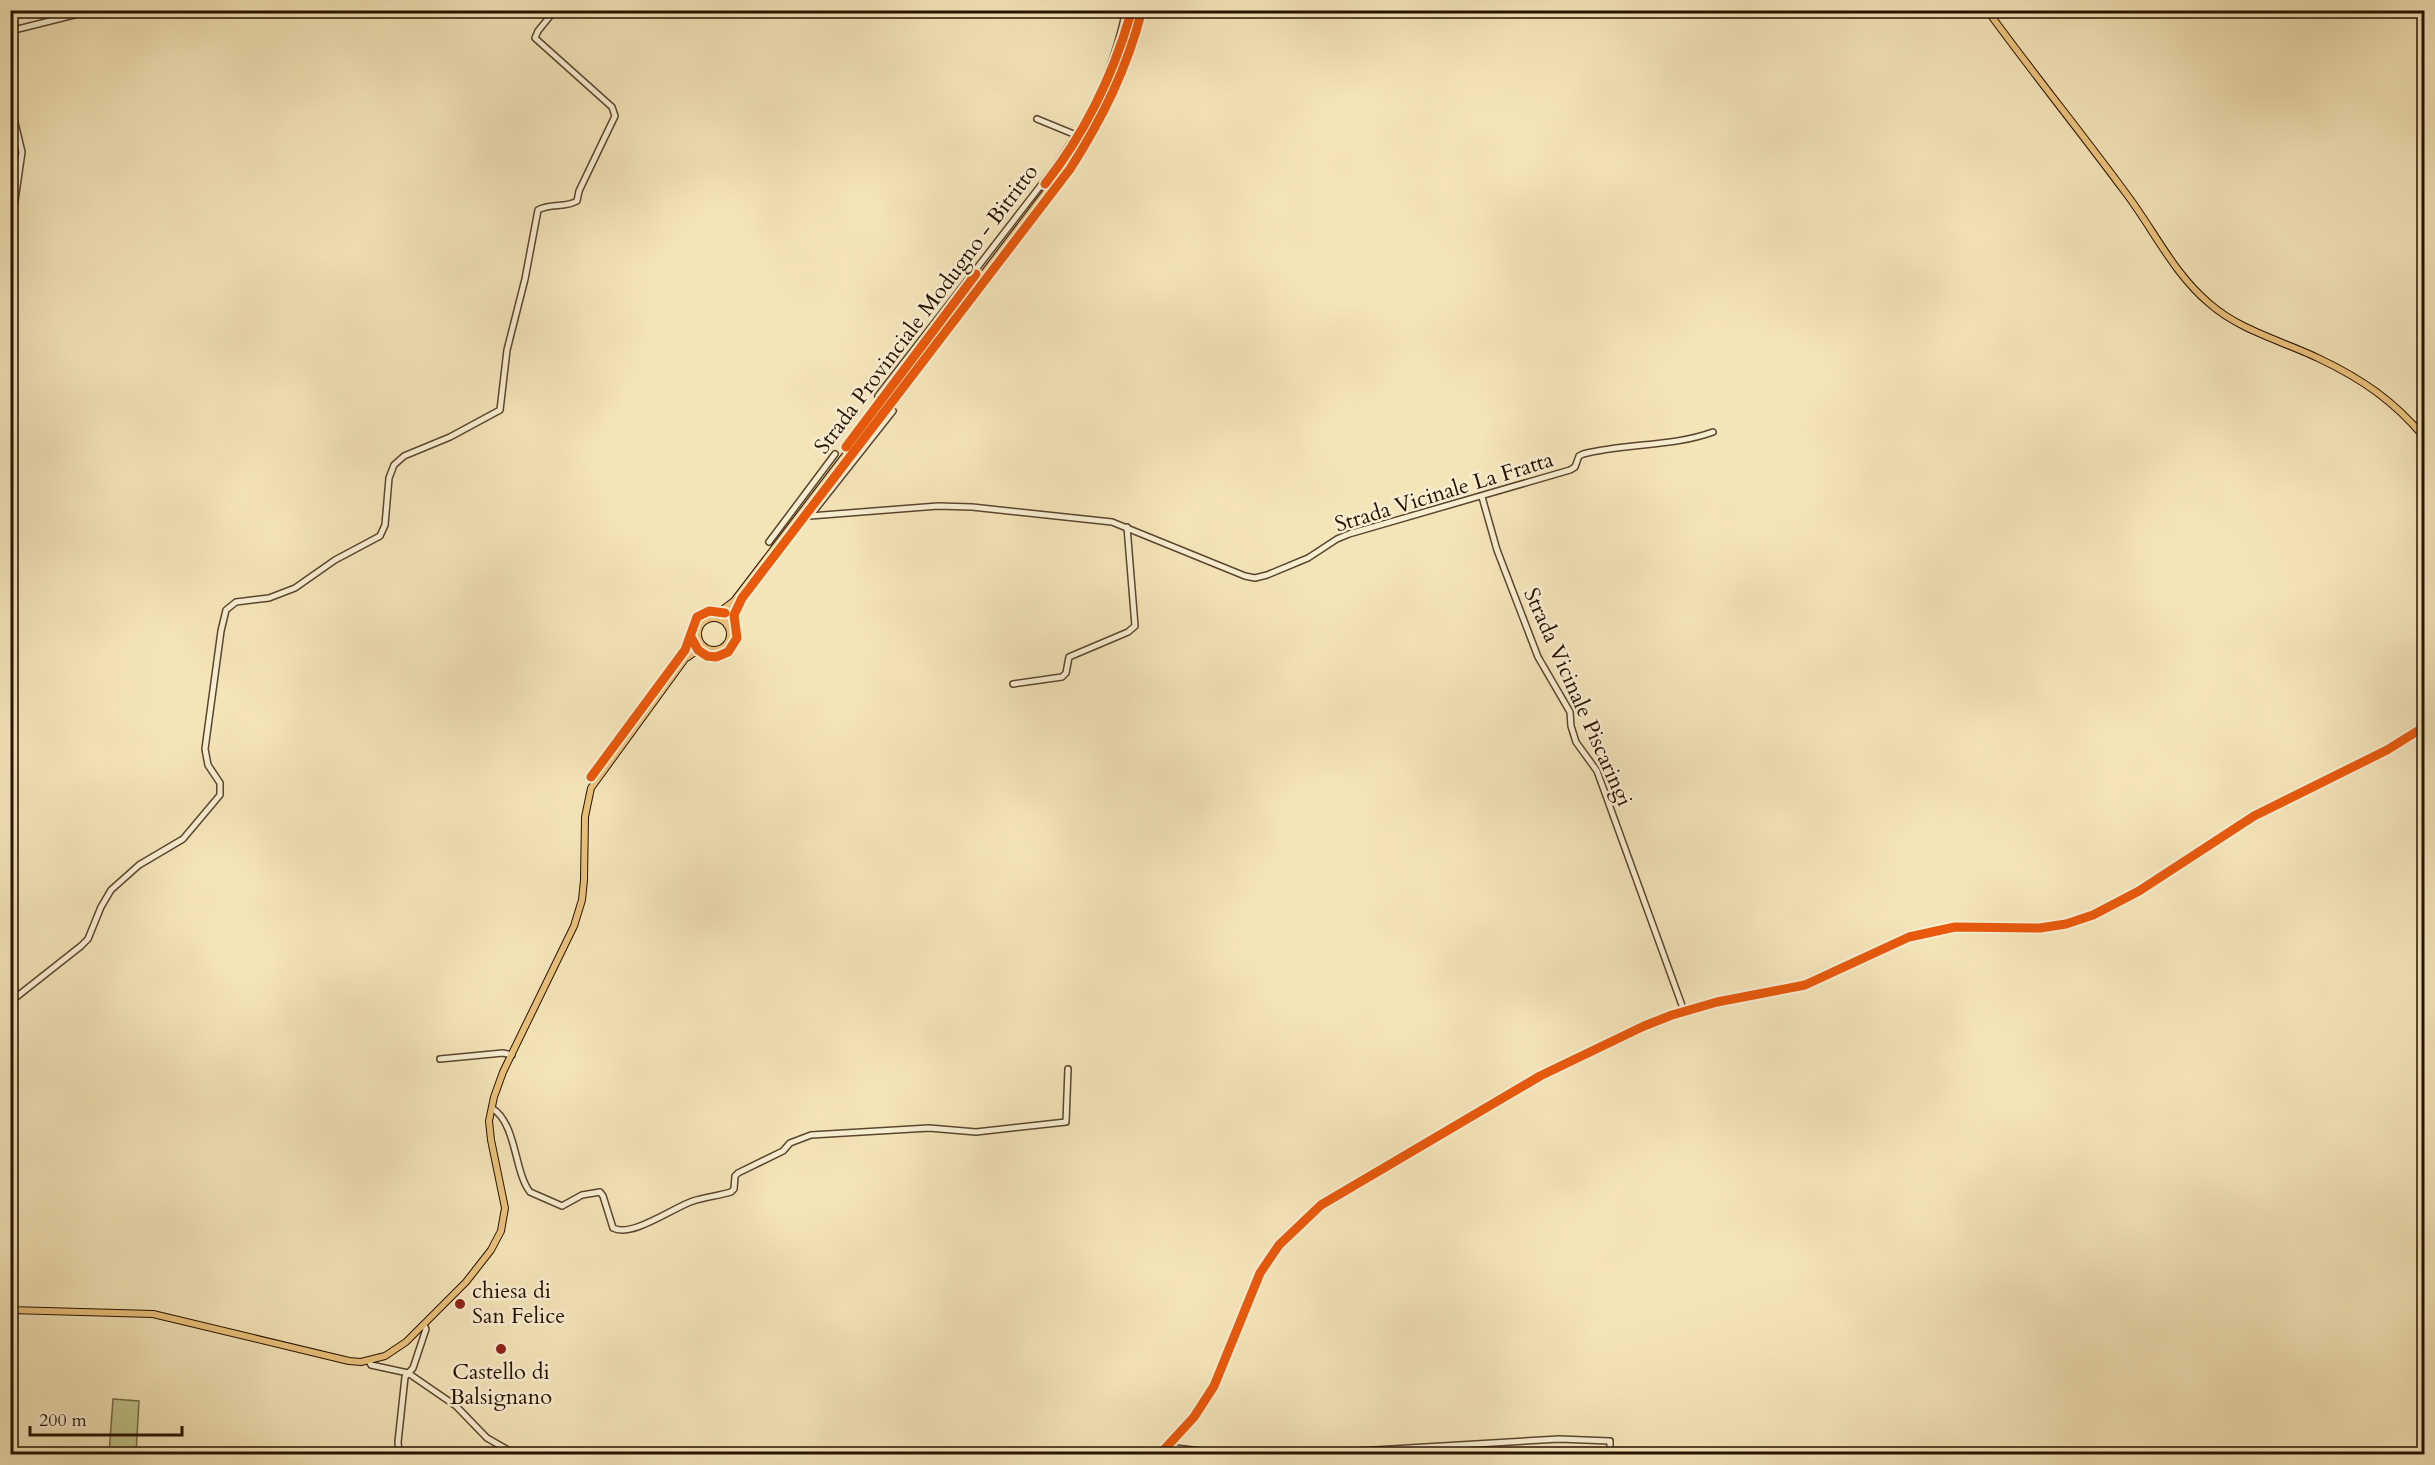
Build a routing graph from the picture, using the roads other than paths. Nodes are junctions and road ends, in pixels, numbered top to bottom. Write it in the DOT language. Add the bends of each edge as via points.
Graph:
graph roads {
  1 [pos="94,10"];
  2 [pos="555,10"];
  3 [pos="1125,10"];
  4 [pos="1137,10"];
  5 [pos="1987,10"];
  6 [pos="10,31"];
  7 [pos="10,102"];
  8 [pos="1037,119"];
  9 [pos="1077,135"];
  10 [pos="10,235"];
  11 [pos="935,321"];
  12 [pos="942,327"];
  13 [pos="878,396"];
  14 [pos="893,411"];
  15 [pos="1713,432"];
  16 [pos="2424,437"];
  17 [pos="835,454"];
  18 [pos="809,490"];
  19 [pos="816,495"];
  20 [pos="1482,497"];
  21 [pos="801,515"];
  22 [pos="810,516"];
  23 [pos="1126,526"];
  24 [pos="769,542"];
  25 [pos="734,601"];
  26 [pos="712,617"];
  27 [pos="727,625"];
  28 [pos="698,635"];
  29 [pos="703,646"];
  30 [pos="685,659"];
  31 [pos="1013,684"];
  32 [pos="2424,727"];
  33 [pos="10,1002"];
  34 [pos="1684,1011"];
  35 [pos="512,1055"];
  36 [pos="440,1059"];
  37 [pos="1068,1070"];
  38 [pos="492,1108"];
  39 [pos="10,1310"];
  40 [pos="424,1325"];
  41 [pos="369,1361"];
  42 [pos="408,1373"];
  43 [pos="1168,1447"];
  44 [pos="399,1455"];
  45 [pos="515,1455"];
  46 [pos="1160,1455"];
  47 [pos="1226,1455"];
  48 [pos="1351,1455"];
  49 [pos="1610,1455"];
  1 -- 6 [label="street"];
  2 -- 33 [label="street" via="535,38 612,107 615,116 577,201 538,210 507,350 500,410 404,456 394,465 388,478 385,525 380,536 335,560 295,588 269,598 236,602 226,610 205,749 208,765 220,783 220,795 183,839 139,865 111,890 81,946"];
  3 -- 9 [label="street" via="1099,91"];
  4 -- 12 [label="main road" via="1108,93 1080,144"];
  5 -- 16 [label="main road" via="2127,193 2176,268 2200,295 2240,324 2319,358 2369,386 2403,412"];
  7 -- 10 [label="street" via="22,157"];
  8 -- 9 [label="street"];
  9 -- 11 [label="street"];
  11 -- 12 [label="street"];
  11 -- 13 [label="street"];
  12 -- 19 [label="main road"];
  14 -- 22 [label="street"];
  15 -- 20 [label="street, Strada Vicinale La Fratta" via="1649,446 1583,454 1570,470"];
  17 -- 18 [label="street"];
  18 -- 19 [label="street"];
  18 -- 24 [label="street"];
  19 -- 21 [label="main road"];
  20 -- 23 [label="street, Strada Vicinale La Fratta" via="1342,537 1301,562 1255,578"];
  20 -- 34 [label="street, Strada Vicinale Piscaringi" via="1497,550 1536,651 1570,712 1576,742 1597,771"];
  21 -- 22 [label="street, Strada Vicinale La Fratta"];
  21 -- 25 [label="main road"];
  22 -- 23 [label="street, Strada Vicinale La Fratta" via="972,507"];
  23 -- 31 [label="street" via="1135,626 1069,657 1062,678"];
  25 -- 26 [label="main road"];
  25 -- 27 [label="main road"];
  26 -- 27 [label="main road"];
  26 -- 28 [label="main road" via="700,625"];
  27 -- 29 [label="main road" via="730,634 723,646 713,650"];
  28 -- 29 [label="main road"];
  28 -- 30 [label="main road"];
  29 -- 30 [label="main road"];
  30 -- 35 [label="main road" via="591,788 585,817 582,900 574,926"];
  32 -- 34 [label="street" via="2387,750 2254,816 2139,891 2093,915 2040,928 1937,929 1909,937 1804,985"];
  34 -- 43 [label="street" via="1540,1076 1321,1205 1278,1247 1260,1273 1214,1386"];
  35 -- 36 [label="street"];
  35 -- 38 [label="main road"];
  37 -- 38 [label="street" via="1066,1122 976,1132 929,1128 811,1135 738,1173 730,1192 691,1201 624,1230 613,1228 600,1192 562,1206 530,1192 513,1142"];
  38 -- 40 [label="main road" via="489,1130 504,1197 503,1223 491,1250"];
  39 -- 41 [label="main road" via="153,1314 323,1356"];
  40 -- 41 [label="main road" via="396,1350"];
  40 -- 42 [label="street" via="426,1329"];
  41 -- 42 [label="street"];
  42 -- 44 [label="street" via="402,1400"];
  42 -- 45 [label="street" via="456,1406 487,1438"];
  43 -- 46 [label="street"];
  43 -- 47 [label="street"];
  48 -- 49 [label="street" via="1358,1451 1559,1439 1610,1441"];
}
